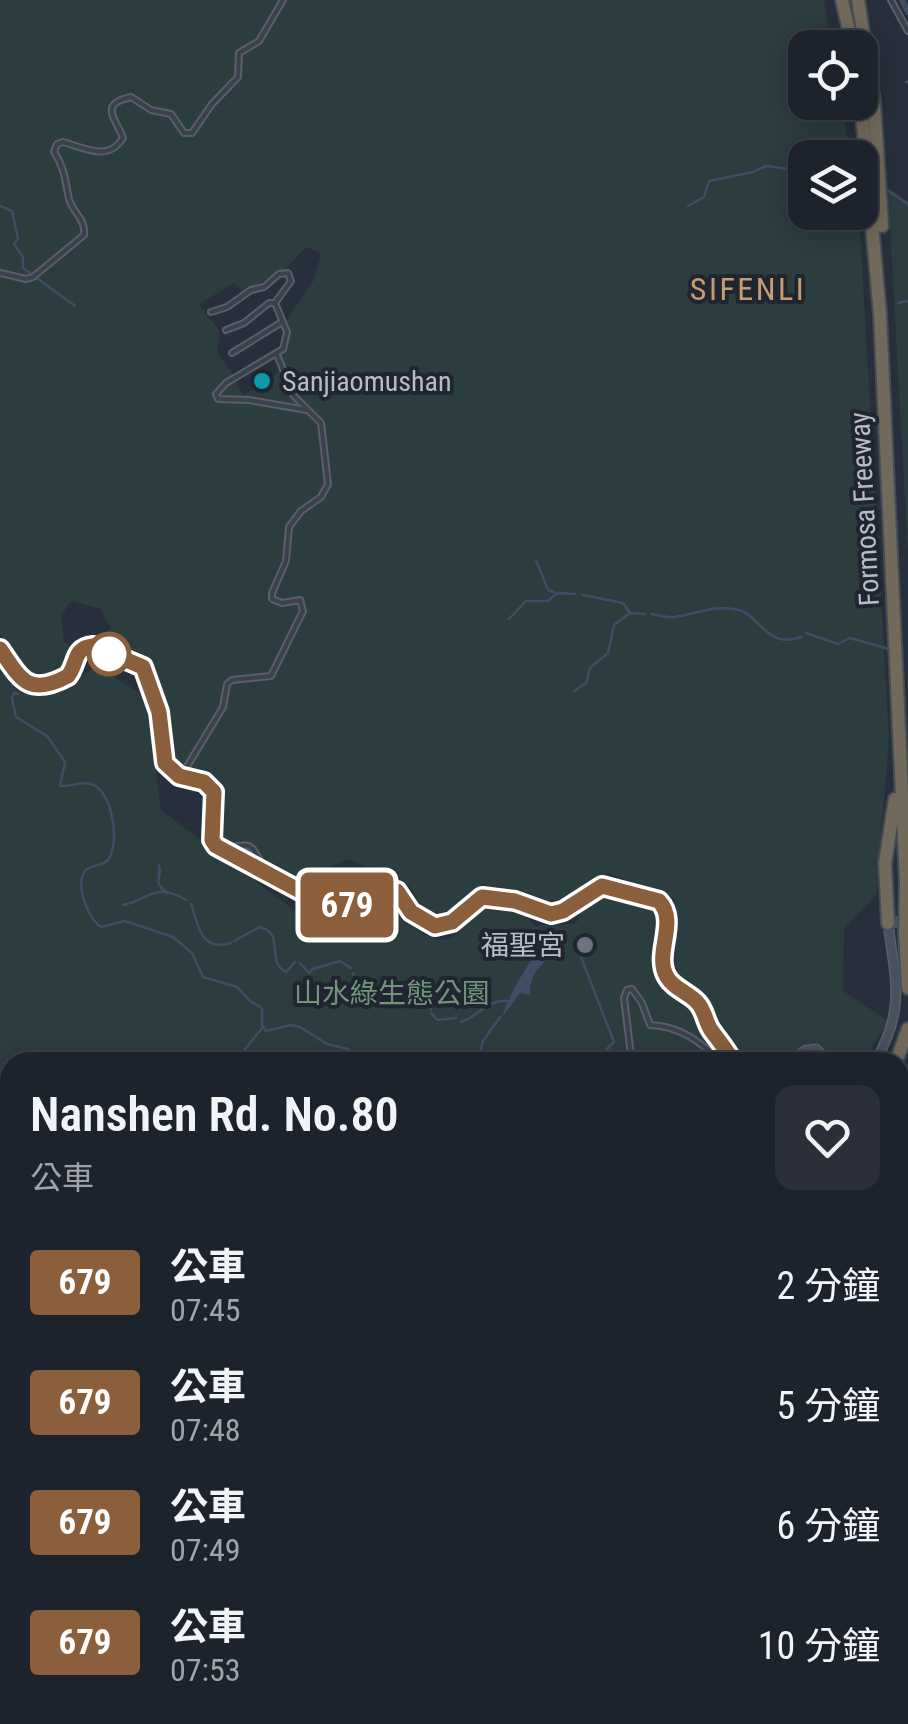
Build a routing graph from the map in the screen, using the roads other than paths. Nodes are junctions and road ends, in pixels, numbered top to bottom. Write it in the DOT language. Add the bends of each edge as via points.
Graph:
graph roads {
  1 [pos="283,0"];
  2 [pos="842,0"];
  3 [pos="858,0"];
  4 [pos="891,0"];
  5 [pos="849,30"];
  6 [pos="908,31"];
  7 [pos="873,140"];
  8 [pos="878,227"];
  9 [pos="0,274"];
  10 [pos="275,303"];
  11 [pos="210,312"];
  12 [pos="282,322"];
  13 [pos="226,330"];
  14 [pos="283,349"];
  15 [pos="232,353"];
  16 [pos="276,355"];
  17 [pos="278,363"];
  18 [pos="307,410"];
  19 [pos="0,649"];
  20 [pos="900,683"];
  21 [pos="898,706"];
  22 [pos="908,764"];
  23 [pos="181,777"];
  24 [pos="220,849"];
  25 [pos="272,877"];
  26 [pos="888,923"];
  27 [pos="907,926"];
  28 [pos="908,988"];
  29 [pos="631,1052"];
  30 [pos="711,1052"];
  31 [pos="728,1052"];
  32 [pos="880,1052"];
  1 -- 9 [label="street" via="259,42 239,53 238,77 196,131 184,134 171,114 131,97 112,110 123,138 110,152 57,144 54,152 84,235 34,276"];
  2 -- 5 [label="highway"];
  3 -- 7 [label="highway, Formosa Freeway"];
  4 -- 6 [label="street"];
  8 -- 20 [label="highway, Formosa Freeway"];
  10 -- 11 [label="street" via="291,281 288,273"];
  10 -- 12 [label="street"];
  10 -- 13 [label="street"];
  12 -- 14 [label="street"];
  12 -- 15 [label="street"];
  14 -- 16 [label="street"];
  14 -- 17 [label="street"];
  16 -- 17 [label="street"];
  16 -- 18 [label="street" via="226,384 218,399"];
  17 -- 18 [label="street"];
  18 -- 23 [label="street" via="321,422 328,484 290,527 286,562 271,596 282,603 300,600 303,611 271,676 227,684 223,706"];
  19 -- 23 [label="main road" via="22,680 35,685 68,676 84,647 138,663 159,712 163,758"];
  20 -- 21 [label="highway, Formosa Freeway"];
  20 -- 22 [label="highway, Formosa Freeway"];
  21 -- 26 [label="highway" via="885,864"];
  21 -- 27 [label="highway, Formosa Freeway, bridge"];
  23 -- 24 [label="main road" via="213,788 212,840"];
  24 -- 25 [label="main road"];
  24 -- 25 [label="street" via="254,847"];
  25 -- 31 [label="main road" via="313,898 355,906 381,890 397,891 411,912 435,926 452,922 482,897 551,914 602,886 659,901 667,918 667,977 702,1007"];
  26 -- 27 [label="main road"];
  26 -- 32 [label="main road" via="896,1012"];
  27 -- 28 [label="highway, Formosa Freeway"];
  29 -- 30 [label="street" via="624,994 632,990 650,1025 673,1026"];
}
